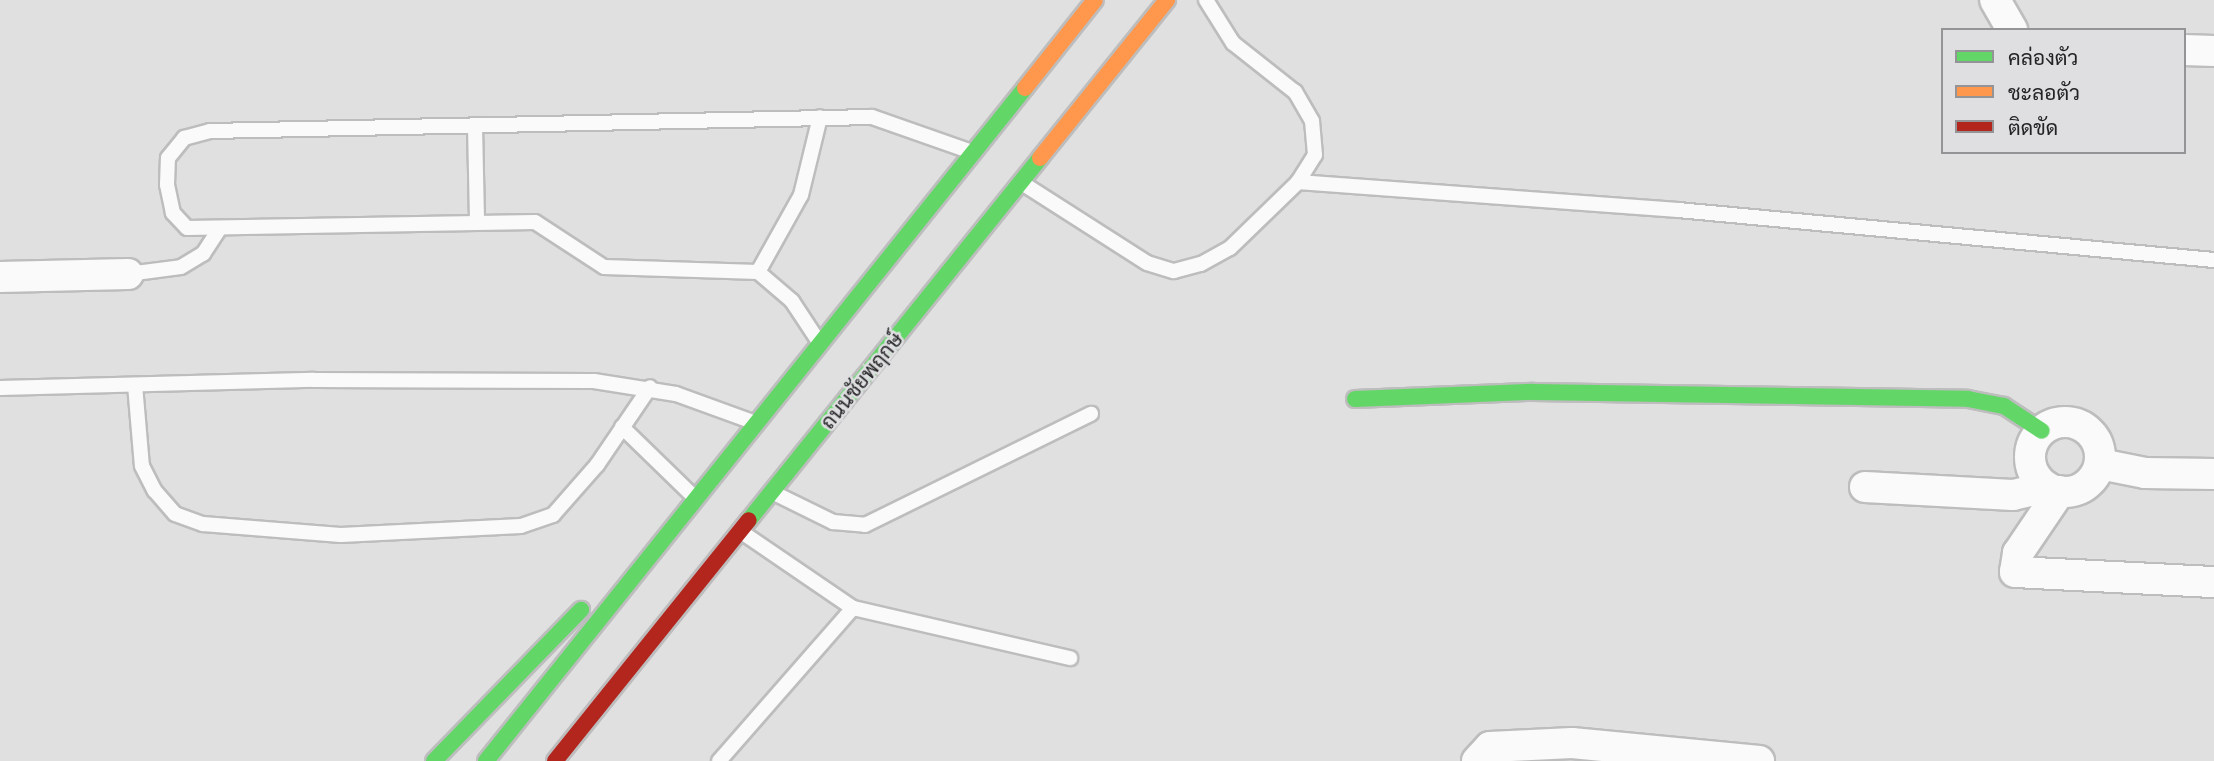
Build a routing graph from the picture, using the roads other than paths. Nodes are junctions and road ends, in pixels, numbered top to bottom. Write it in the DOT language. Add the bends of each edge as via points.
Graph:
graph roads {
  1 [pos="1095,0"];
  2 [pos="1167,0"];
  3 [pos="1206,0"];
  4 [pos="1995,0"];
  5 [pos="2011,28"];
  6 [pos="2186,50"];
  7 [pos="2214,51"];
  8 [pos="820,117"];
  9 [pos="475,125"];
  10 [pos="973,152"];
  11 [pos="1021,182"];
  12 [pos="1298,182"];
  13 [pos="477,223"];
  14 [pos="219,229"];
  15 [pos="2214,260"];
  16 [pos="758,272"];
  17 [pos="128,274"];
  18 [pos="0,276"];
  19 [pos="820,344"];
  20 [pos="135,385"];
  21 [pos="650,387"];
  22 [pos="0,388"];
  23 [pos="1356,399"];
  24 [pos="1091,414"];
  25 [pos="758,424"];
  26 [pos="622,427"];
  27 [pos="2042,431"];
  28 [pos="2100,464"];
  29 [pos="2214,474"];
  30 [pos="1865,487"];
  31 [pos="2053,489"];
  32 [pos="771,492"];
  33 [pos="696,500"];
  34 [pos="676,524"];
  35 [pos="739,531"];
  36 [pos="717,558"];
  37 [pos="2214,582"];
  38 [pos="853,608"];
  39 [pos="1070,658"];
  40 [pos="587,750"];
  41 [pos="434,761"];
  42 [pos="486,761"];
  43 [pos="555,761"];
  44 [pos="719,761"];
  45 [pos="1477,761"];
  46 [pos="1759,761"];
  1 -- 10 [label="main road"];
  2 -- 11 [label="main road, ถนนชัยพฤกษ์"];
  3 -- 12 [label="lane" via="1233,43 1295,92 1312,121 1315,155"];
  4 -- 5 [label="street"];
  6 -- 7 [label="street"];
  8 -- 9 [label="lane"];
  8 -- 10 [label="lane" via="872,117"];
  8 -- 16 [label="lane" via="801,195"];
  9 -- 13 [label="lane"];
  9 -- 14 [label="lane" via="210,131 184,138 168,158 166,185 173,213 187,228"];
  10 -- 19 [label="main road"];
  11 -- 12 [label="lane" via="1147,263 1174,271 1201,264 1230,248"];
  11 -- 32 [label="main road, ถนนชัยพฤกษ์"];
  12 -- 15 [label="lane" via="1678,210"];
  13 -- 14 [label="lane"];
  13 -- 16 [label="lane" via="535,222 604,267"];
  14 -- 17 [label="lane" via="203,254 181,267"];
  16 -- 19 [label="lane" via="792,301"];
  17 -- 18 [label="street"];
  19 -- 25 [label="main road"];
  20 -- 21 [label="lane" via="594,381"];
  20 -- 22 [label="lane"];
  20 -- 26 [label="lane" via="142,467 175,514 203,524 341,535 521,526 553,515 597,466"];
  21 -- 25 [label="lane"];
  21 -- 26 [label="lane"];
  23 -- 27 [label="main road" via="1533,392 1968,399 2004,407"];
  24 -- 32 [label="lane" via="864,525 834,522"];
  25 -- 33 [label="main road"];
  26 -- 33 [label="lane"];
  27 -- 28 [label="street" via="2062,422 2083,427 2097,443"];
  27 -- 31 [label="street" via="2030,454 2038,478"];
  28 -- 29 [label="street" via="2145,473"];
  28 -- 31 [label="street" via="2085,485"];
  30 -- 31 [label="street" via="2013,495"];
  31 -- 37 [label="street" via="2018,553 2015,572"];
  32 -- 35 [label="main road, ถนนชัยพฤกษ์"];
  33 -- 34 [label="main road"];
  34 -- 41 [label="main road" via="560,629"];
  34 -- 42 [label="main road"];
  35 -- 36 [label="main road, ถนนชัยพฤกษ์"];
  35 -- 38 [label="lane"];
  36 -- 40 [label="main road"];
  36 -- 43 [label="main road, ถนนชัยพฤกษ์"];
  38 -- 39 [label="lane"];
  38 -- 44 [label="lane"];
  45 -- 46 [label="street" via="1490,747 1572,743"];
}
